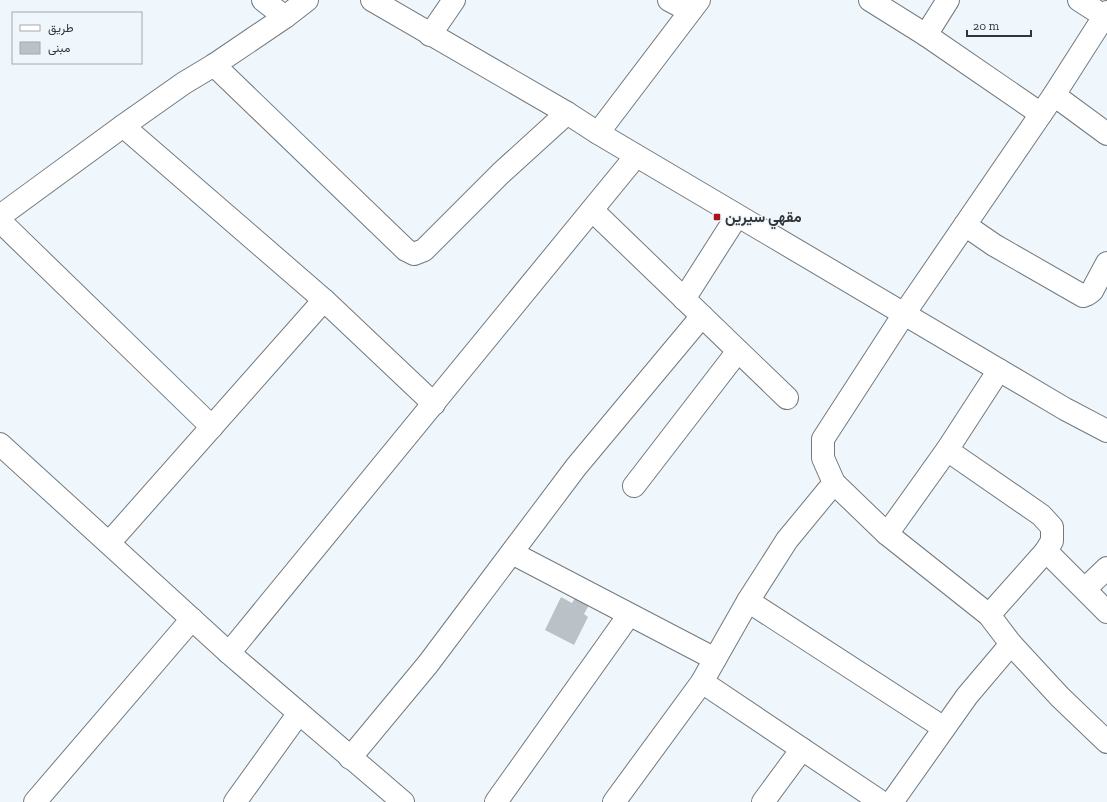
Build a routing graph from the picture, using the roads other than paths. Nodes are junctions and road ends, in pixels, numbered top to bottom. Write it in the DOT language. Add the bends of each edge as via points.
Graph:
graph roads {
  1 [pos="263,0"];
  2 [pos="307,0"];
  3 [pos="372,0"];
  4 [pos="454,0"];
  5 [pos="669,0"];
  6 [pos="870,0"];
  7 [pos="948,0"];
  8 [pos="1079,0"];
  9 [pos="694,6"];
  10 [pos="1106,16"];
  11 [pos="285,17"];
  12 [pos="430,35"];
  13 [pos="926,35"];
  14 [pos="214,65"];
  15 [pos="1054,95"];
  16 [pos="567,113"];
  17 [pos="1041,114"];
  18 [pos="123,126"];
  19 [pos="598,133"];
  20 [pos="1107,134"];
  21 [pos="636,156"];
  22 [pos="592,210"];
  23 [pos="0,216"];
  24 [pos="737,216"];
  25 [pos="0,221"];
  26 [pos="965,225"];
  27 [pos="1107,263"];
  28 [pos="684,299"];
  29 [pos="324,300"];
  30 [pos="904,314"];
  31 [pos="702,316"];
  32 [pos="738,351"];
  33 [pos="999,370"];
  34 [pos="787,398"];
  35 [pos="434,404"];
  36 [pos="212,427"];
  37 [pos="1107,431"];
  38 [pos="0,444"];
  39 [pos="947,450"];
  40 [pos="834,484"];
  41 [pos="634,486"];
  42 [pos="887,534"];
  43 [pos="109,543"];
  44 [pos="1046,551"];
  45 [pos="512,553"];
  46 [pos="1107,568"];
  47 [pos="1085,588"];
  48 [pos="748,601"];
  49 [pos="1107,612"];
  50 [pos="629,615"];
  51 [pos="988,615"];
  52 [pos="192,619"];
  53 [pos="1012,644"];
  54 [pos="229,653"];
  55 [pos="714,659"];
  56 [pos="702,682"];
  57 [pos="299,713"];
  58 [pos="944,728"];
  59 [pos="1107,742"];
  60 [pos="802,749"];
  61 [pos="350,758"];
  62 [pos="35,802"];
  63 [pos="234,802"];
  64 [pos="403,802"];
  65 [pos="496,802"];
  66 [pos="614,802"];
  67 [pos="763,802"];
  68 [pos="890,802"];
  1 -- 11 [label="street"];
  2 -- 11 [label="street"];
  3 -- 12 [label="street"];
  4 -- 12 [label="street"];
  5 -- 9 [label="street"];
  6 -- 13 [label="street"];
  7 -- 13 [label="street"];
  8 -- 10 [label="street"];
  9 -- 19 [label="street"];
  10 -- 15 [label="street"];
  11 -- 14 [label="street"];
  12 -- 16 [label="street"];
  13 -- 17 [label="street"];
  14 -- 16 [label="street" via="406,250 414,254 424,250"];
  14 -- 18 [label="street"];
  15 -- 17 [label="street"];
  15 -- 20 [label="street"];
  16 -- 19 [label="street"];
  17 -- 26 [label="street"];
  18 -- 23 [label="street"];
  18 -- 29 [label="street"];
  19 -- 21 [label="street"];
  21 -- 22 [label="street"];
  21 -- 24 [label="street"];
  22 -- 28 [label="street"];
  22 -- 35 [label="street"];
  24 -- 28 [label="street"];
  24 -- 30 [label="street"];
  25 -- 36 [label="street"];
  26 -- 27 [label="street" via="994,245 1083,296 1092,291"];
  26 -- 30 [label="street"];
  28 -- 31 [label="street"];
  29 -- 35 [label="street"];
  29 -- 36 [label="street"];
  30 -- 33 [label="street"];
  30 -- 40 [label="street" via="824,439 823,458"];
  31 -- 32 [label="street"];
  31 -- 45 [label="street" via="576,467"];
  32 -- 34 [label="street"];
  32 -- 41 [label="street"];
  33 -- 37 [label="street"];
  33 -- 39 [label="street"];
  35 -- 54 [label="street"];
  36 -- 43 [label="street"];
  38 -- 43 [label="street"];
  39 -- 42 [label="street"];
  39 -- 44 [label="street" via="1041,515 1052,527 1052,541"];
  40 -- 42 [label="street"];
  40 -- 48 [label="street" via="787,540"];
  42 -- 51 [label="street"];
  43 -- 52 [label="street"];
  44 -- 47 [label="street"];
  44 -- 51 [label="street"];
  45 -- 50 [label="street"];
  45 -- 61 [label="street" via="428,664"];
  46 -- 47 [label="street"];
  47 -- 49 [label="street"];
  48 -- 55 [label="street"];
  48 -- 58 [label="street"];
  50 -- 55 [label="street"];
  50 -- 65 [label="street"];
  51 -- 53 [label="street"];
  52 -- 54 [label="street"];
  52 -- 62 [label="street"];
  53 -- 58 [label="street" via="967,696"];
  53 -- 59 [label="street" via="1060,697"];
  54 -- 57 [label="street"];
  55 -- 56 [label="street"];
  56 -- 60 [label="street"];
  56 -- 66 [label="street"];
  57 -- 61 [label="street"];
  57 -- 63 [label="street"];
  58 -- 68 [label="street"];
  60 -- 67 [label="street"];
  60 -- 68 [label="street"];
  61 -- 64 [label="street"];
}
